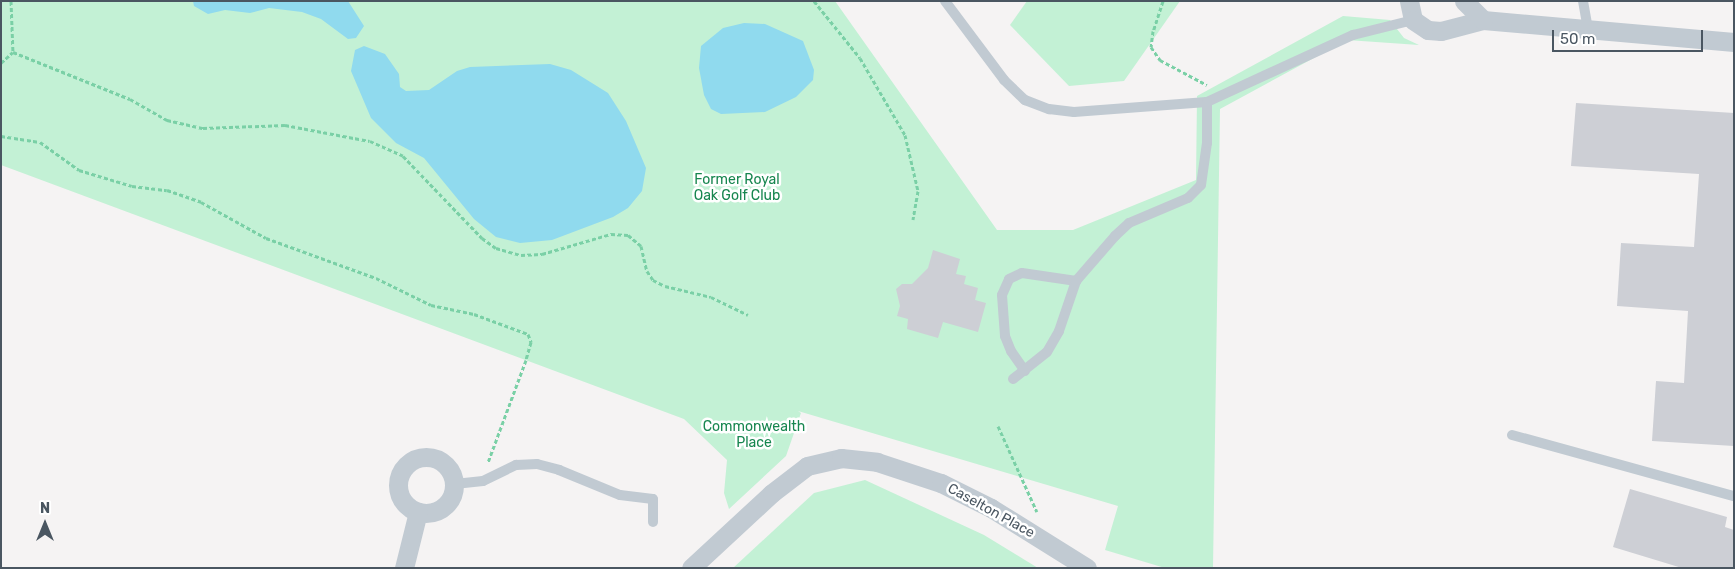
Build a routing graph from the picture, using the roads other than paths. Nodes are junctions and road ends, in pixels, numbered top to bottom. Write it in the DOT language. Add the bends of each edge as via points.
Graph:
graph roads {
  1 [pos="945,1"];
  2 [pos="1409,1"];
  3 [pos="1464,1"];
  4 [pos="1583,1"];
  5 [pos="1414,20"];
  6 [pos="1482,20"];
  7 [pos="1588,28"];
  8 [pos="1734,42"];
  9 [pos="1207,102"];
  10 [pos="1076,281"];
  11 [pos="1025,371"];
  12 [pos="1012,379"];
  13 [pos="1512,435"];
  14 [pos="455,484"];
  15 [pos="1734,496"];
  16 [pos="418,512"];
  17 [pos="653,522"];
  18 [pos="404,568"];
  19 [pos="691,568"];
  20 [pos="1087,568"];
  1 -- 9 [label="lane" via="1004,80 1025,100 1049,109 1074,112"];
  2 -- 5 [label="street"];
  3 -- 6 [label="street"];
  4 -- 7 [label="lane"];
  5 -- 6 [label="street" via="1428,30 1441,31"];
  5 -- 9 [label="lane" via="1353,34"];
  6 -- 7 [label="street"];
  7 -- 8 [label="street"];
  9 -- 10 [label="lane" via="1207,143 1201,185 1188,198 1129,223"];
  10 -- 11 [label="lane" via="1059,331 1047,352"];
  10 -- 11 [label="lane" via="1022,273 1009,279 1002,294 1005,336"];
  11 -- 12 [label="lane"];
  13 -- 15 [label="lane"];
  14 -- 16 [label="street" via="452,497 444,507 432,513"];
  14 -- 16 [label="street" via="451,470 441,461 428,456 414,459 403,468 398,480 399,494 406,506"];
  14 -- 17 [label="lane" via="483,481 524,464 559,470 620,495 653,499"];
  16 -- 18 [label="street"];
  19 -- 20 [label="street, Caselton Place" via="772,493 807,466 841,458 877,462 941,483 992,508"];
}
